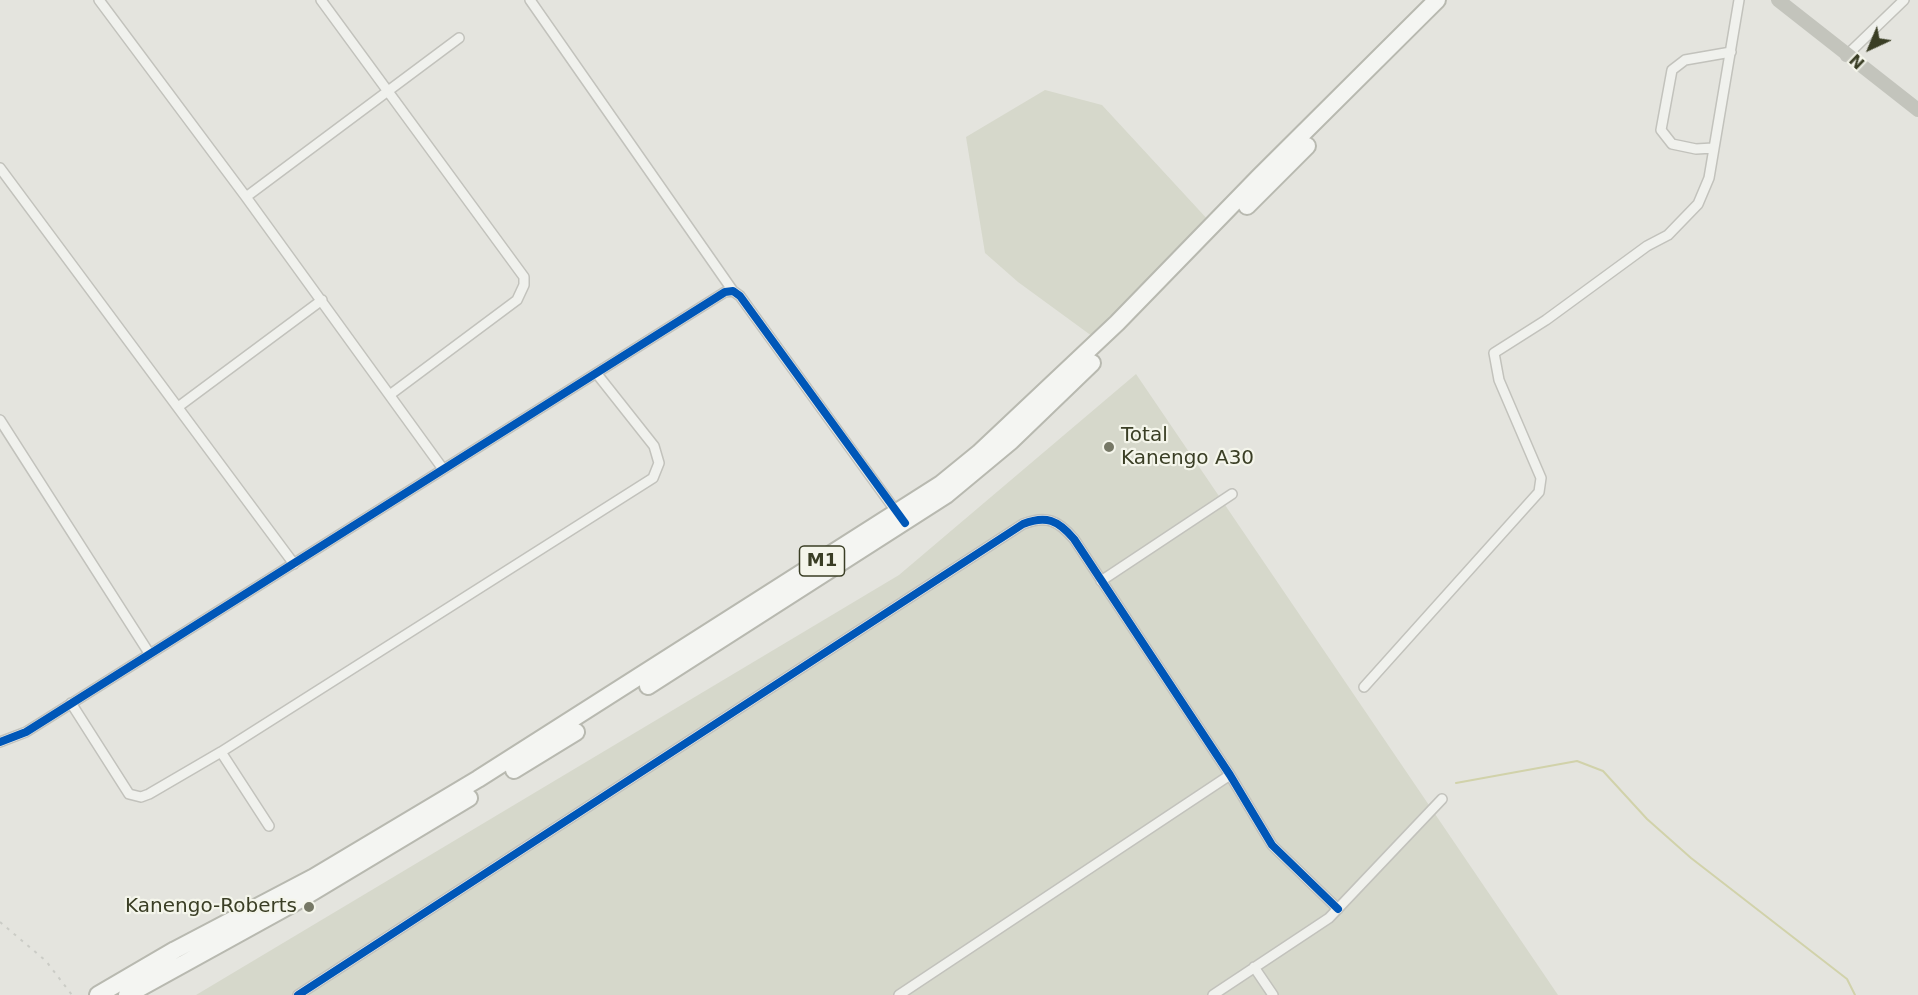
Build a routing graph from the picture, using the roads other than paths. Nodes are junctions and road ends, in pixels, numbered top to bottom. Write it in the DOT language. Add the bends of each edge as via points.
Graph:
graph roads {
  1 [pos="99,0"];
  2 [pos="321,0"];
  3 [pos="530,0"];
  4 [pos="1451,0"];
  5 [pos="1739,0"];
  6 [pos="1778,0"];
  7 [pos="1904,0"];
  8 [pos="1430,2"];
  9 [pos="459,38"];
  10 [pos="1731,52"];
  11 [pos="1846,56"];
  12 [pos="388,91"];
  13 [pos="1918,110"];
  14 [pos="1713,148"];
  15 [pos="0,168"];
  16 [pos="246,197"];
  17 [pos="733,291"];
  18 [pos="322,300"];
  19 [pos="597,374"];
  20 [pos="391,394"];
  21 [pos="178,407"];
  22 [pos="0,420"];
  23 [pos="443,469"];
  24 [pos="1232,494"];
  25 [pos="901,518"];
  26 [pos="294,564"];
  27 [pos="1101,581"];
  28 [pos="149,653"];
  29 [pos="1364,687"];
  30 [pos="71,704"];
  31 [pos="0,742"];
  32 [pos="221,752"];
  33 [pos="1230,775"];
  34 [pos="1442,799"];
  35 [pos="269,826"];
  36 [pos="1338,909"];
  37 [pos="1254,967"];
  38 [pos="102,993"];
  39 [pos="127,995"];
  40 [pos="298,995"];
  41 [pos="900,995"];
  42 [pos="1213,995"];
  43 [pos="1272,995"];
  1 -- 16 [label="street"];
  2 -- 12 [label="street"];
  3 -- 17 [label="street"];
  4 -- 25 [label="highway, M1" via="1065,389 946,495"];
  5 -- 10 [label="street"];
  6 -- 11 [label="street"];
  7 -- 11 [label="street"];
  8 -- 25 [label="highway, M1" via="1117,323 1037,400"];
  9 -- 12 [label="street"];
  10 -- 14 [label="street"];
  10 -- 14 [label="street" via="1685,60 1672,70 1661,130 1672,144"];
  11 -- 13 [label="street"];
  12 -- 16 [label="street"];
  12 -- 20 [label="street" via="520,268 524,285 517,300"];
  14 -- 29 [label="street" via="1702,196 1682,223 1494,354 1499,380 1541,478 1539,492"];
  15 -- 21 [label="street"];
  16 -- 18 [label="street"];
  17 -- 19 [label="street" via="716,296"];
  17 -- 25 [label="street"];
  18 -- 20 [label="street"];
  18 -- 21 [label="street"];
  19 -- 23 [label="street"];
  19 -- 32 [label="street" via="654,446 659,463 653,478"];
  20 -- 23 [label="street"];
  21 -- 26 [label="street"];
  22 -- 28 [label="street"];
  23 -- 26 [label="street"];
  24 -- 27 [label="street"];
  25 -- 38 [label="highway, M1" via="314,877"];
  25 -- 39 [label="highway, M1" via="542,753 301,899"];
  26 -- 28 [label="street"];
  27 -- 33 [label="street"];
  27 -- 40 [label="street" via="1065,528 1048,519 1023,524"];
  28 -- 30 [label="street"];
  30 -- 31 [label="street" via="26,732"];
  30 -- 32 [label="street" via="129,794 149,794"];
  32 -- 35 [label="street"];
  33 -- 36 [label="street" via="1272,845"];
  33 -- 41 [label="street"];
  34 -- 36 [label="street"];
  36 -- 37 [label="street"];
  37 -- 42 [label="street"];
  37 -- 43 [label="street"];
}
